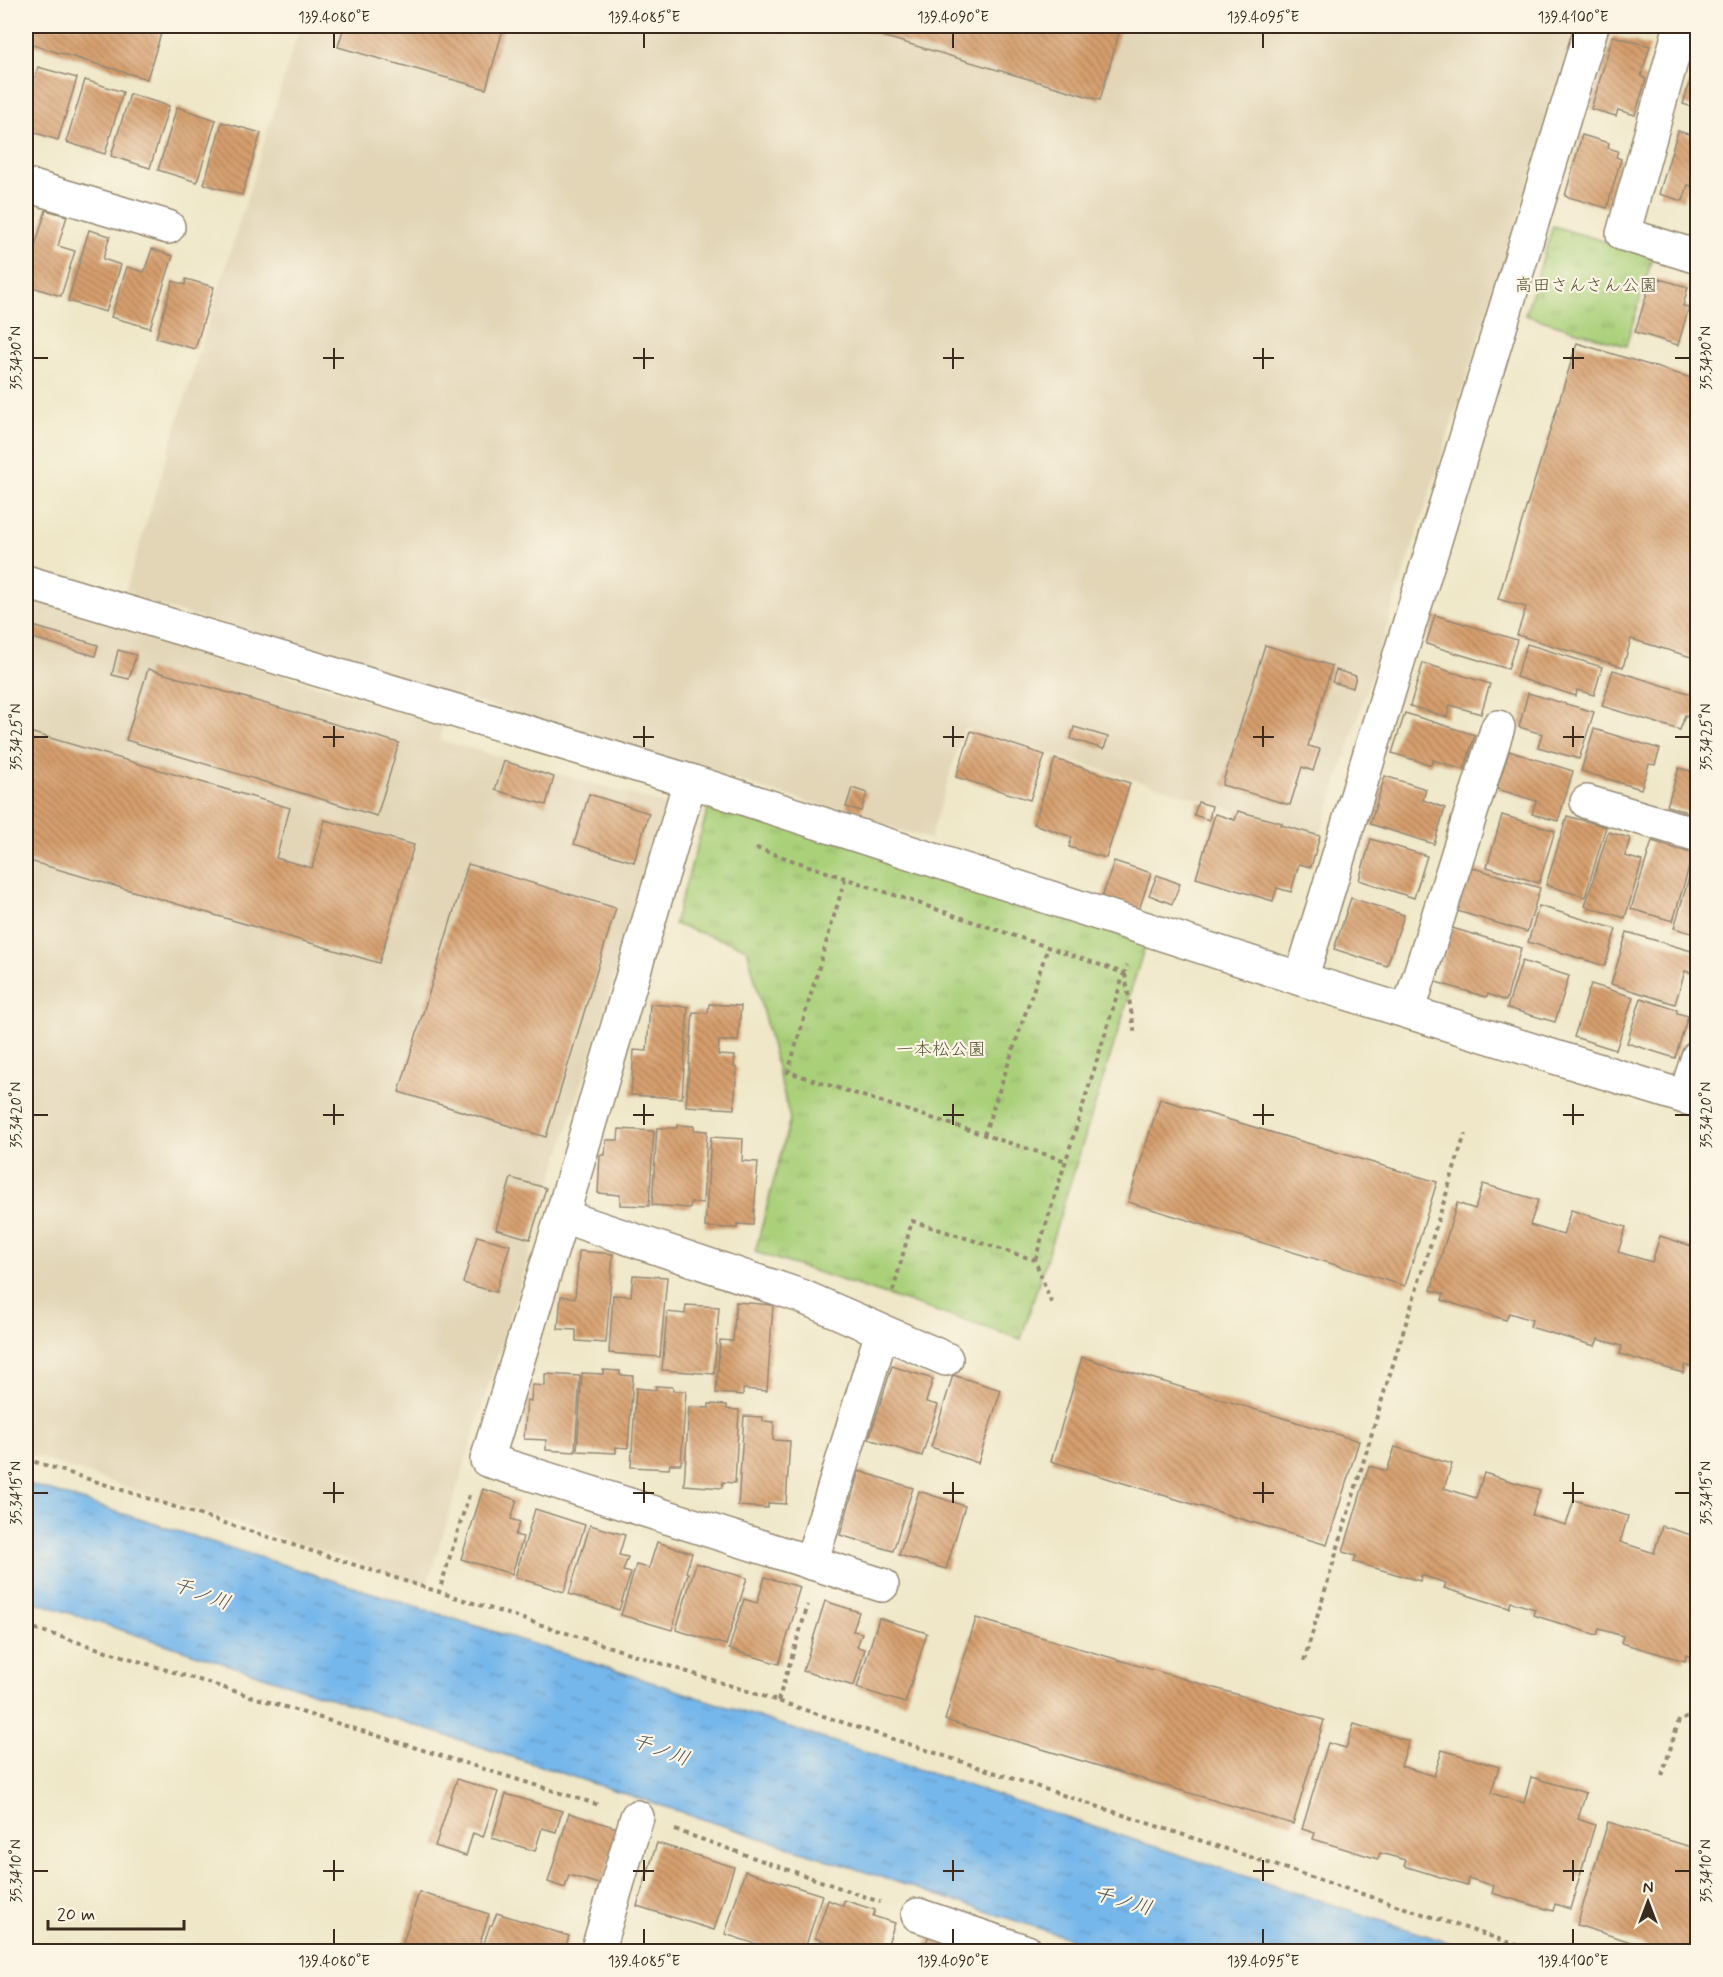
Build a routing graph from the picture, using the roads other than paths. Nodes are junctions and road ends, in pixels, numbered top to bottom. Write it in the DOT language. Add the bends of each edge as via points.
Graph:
graph roads {
  1 [pos="1592,26"];
  2 [pos="1683,29"];
  3 [pos="26,185"];
  4 [pos="168,227"];
  5 [pos="1698,256"];
  6 [pos="26,582"];
  7 [pos="1497,727"];
  8 [pos="690,781"];
  9 [pos="1587,802"];
  10 [pos="1698,835"];
  11 [pos="1301,979"];
  12 [pos="1408,1012"];
  13 [pos="1698,1057"];
  14 [pos="1691,1099"];
  15 [pos="562,1216"];
  16 [pos="882,1332"];
  17 [pos="946,1359"];
  18 [pos="815,1565"];
  19 [pos="882,1585"];
  20 [pos="638,1817"];
  21 [pos="918,1915"];
  22 [pos="597,1952"];
  23 [pos="1027,1952"];
  1 -- 11 [label="street"];
  2 -- 5 [label="street" via="1623,234"];
  3 -- 4 [label="street"];
  6 -- 8 [label="street"];
  7 -- 12 [label="street"];
  8 -- 11 [label="street"];
  8 -- 15 [label="street"];
  9 -- 10 [label="street"];
  11 -- 12 [label="street"];
  12 -- 14 [label="street"];
  13 -- 14 [label="street"];
  15 -- 16 [label="street" via="801,1296"];
  15 -- 18 [label="street" via="487,1460"];
  16 -- 17 [label="street"];
  16 -- 18 [label="street"];
  18 -- 19 [label="street"];
  20 -- 22 [label="street"];
  21 -- 23 [label="street"];
}
